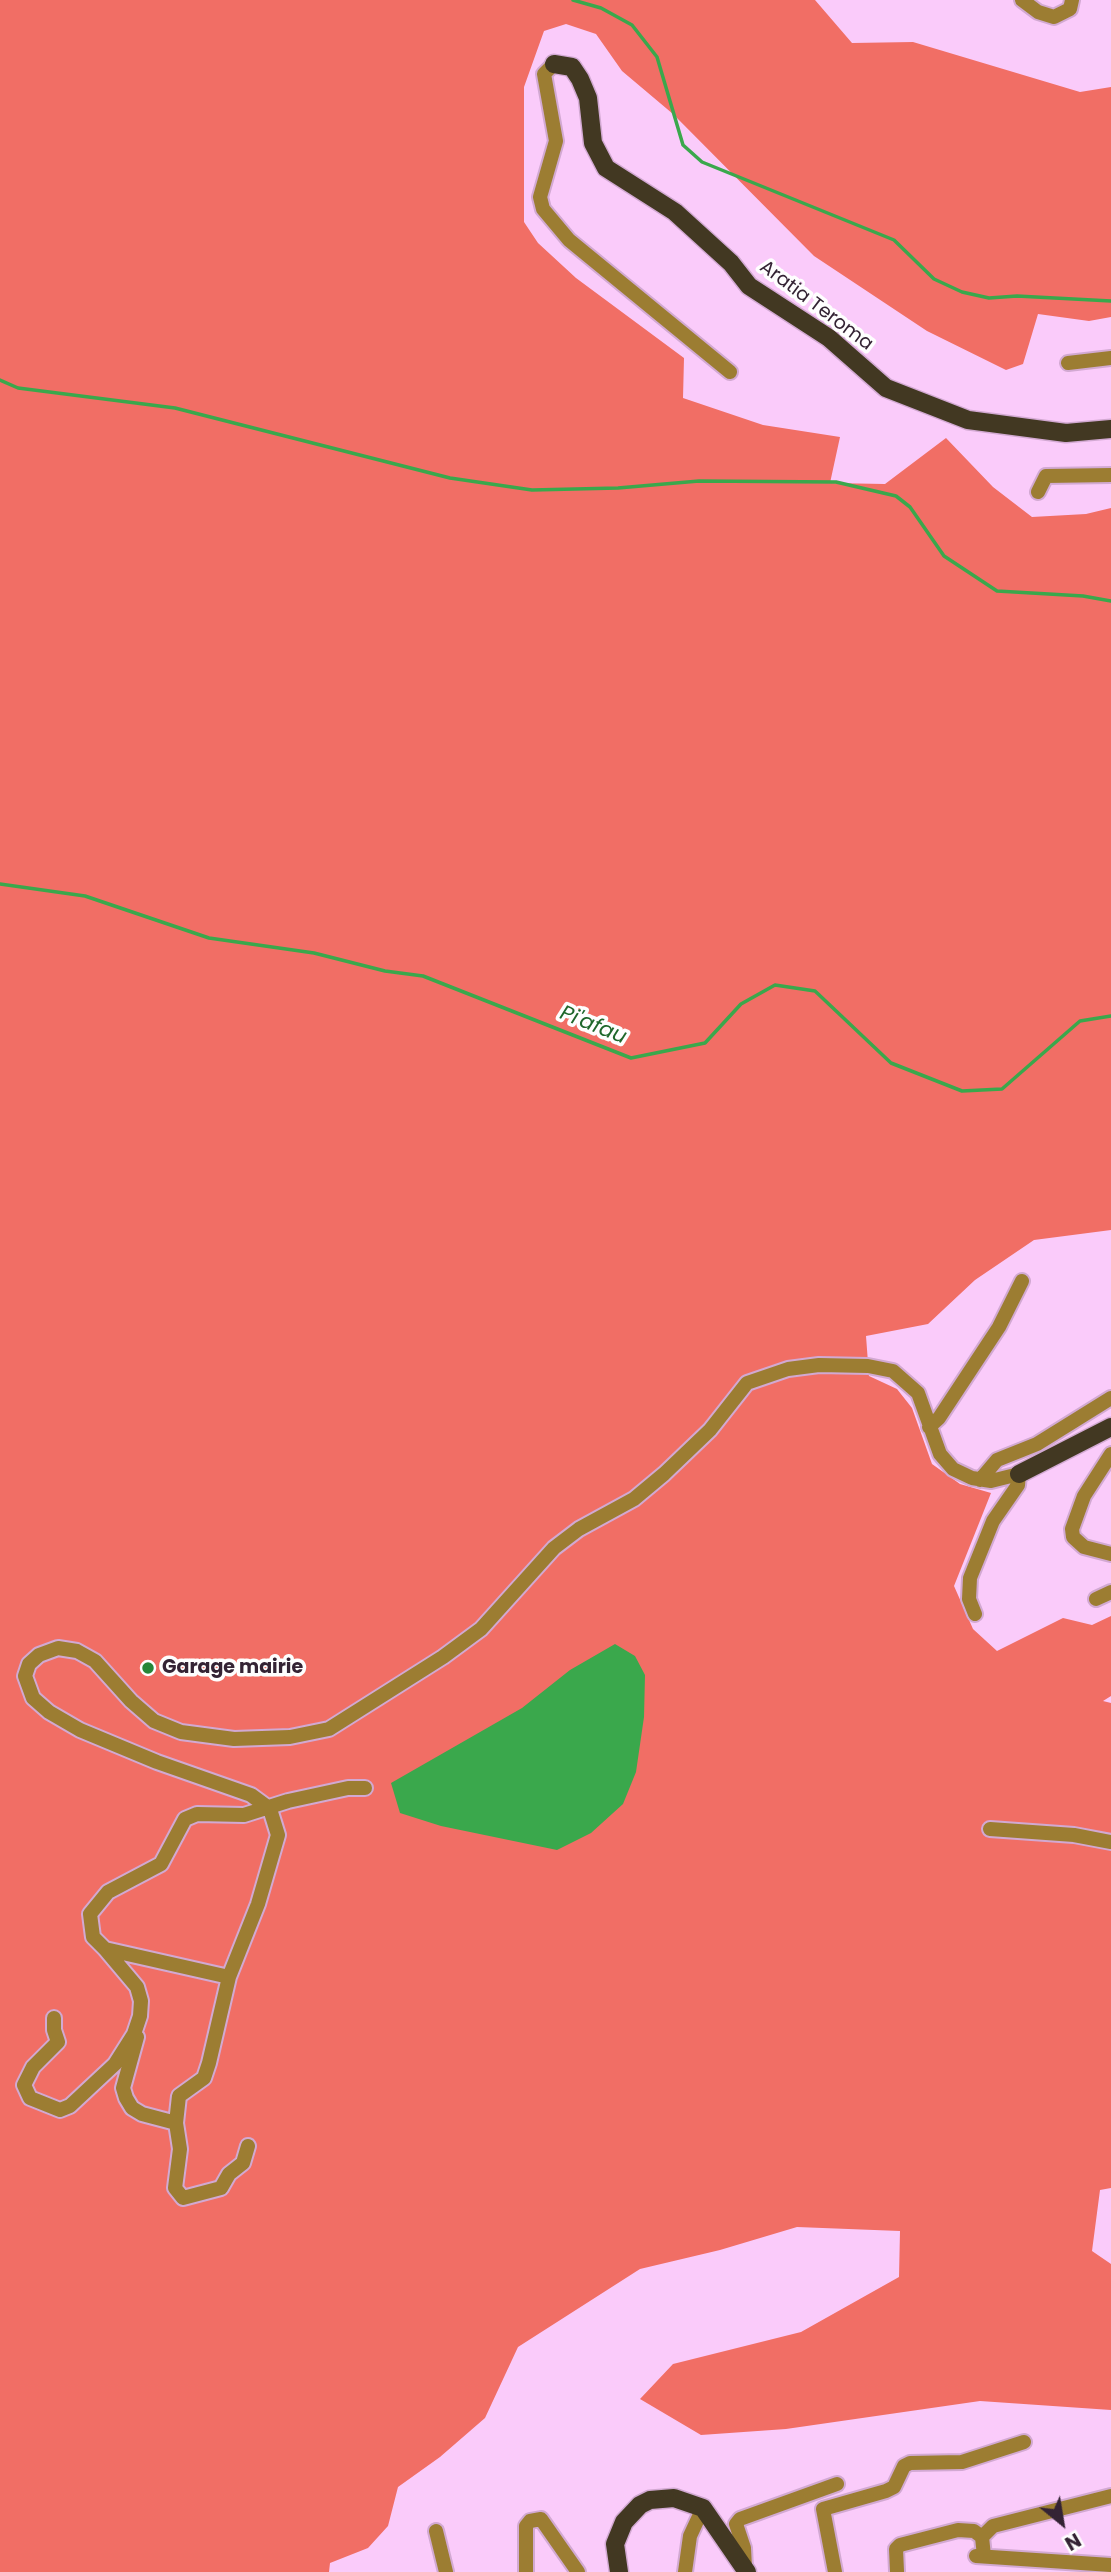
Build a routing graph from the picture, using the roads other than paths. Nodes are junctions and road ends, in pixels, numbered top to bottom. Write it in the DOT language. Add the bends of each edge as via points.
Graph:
graph roads {
  1 [pos="1021,0"];
  2 [pos="1072,0"];
  3 [pos="554,64"];
  4 [pos="1111,358"];
  5 [pos="1068,363"];
  6 [pos="730,372"];
  7 [pos="1111,429"];
  8 [pos="1111,475"];
  9 [pos="1038,492"];
  10 [pos="1022,1281"];
  11 [pos="1111,1398"];
  12 [pos="929,1427"];
  13 [pos="1111,1427"];
  14 [pos="1111,1454"];
  15 [pos="1019,1474"];
  16 [pos="979,1480"];
  17 [pos="1111,1555"];
  18 [pos="1111,1592"];
  19 [pos="1096,1599"];
  20 [pos="975,1614"];
  21 [pos="365,1788"];
  22 [pos="267,1806"];
  23 [pos="990,1829"];
  24 [pos="1111,1842"];
  25 [pos="105,1950"];
  26 [pos="229,1977"];
  27 [pos="140,2016"];
  28 [pos="54,2018"];
  29 [pos="176,2123"];
  30 [pos="248,2146"];
  31 [pos="1024,2441"];
  32 [pos="837,2484"];
  33 [pos="1111,2496"];
  34 [pos="703,2508"];
  35 [pos="436,2531"];
  36 [pos="982,2537"];
  37 [pos="1111,2565"];
  38 [pos="746,2570"];
  39 [pos="897,2571"];
  40 [pos="446,2572"];
  41 [pos="526,2572"];
  42 [pos="578,2572"];
  43 [pos="619,2572"];
  44 [pos="685,2572"];
  45 [pos="835,2572"];
  1 -- 2 [label="street" via="1054,17 1070,9"];
  3 -- 6 [label="street" via="544,74 556,141 542,188 543,209 569,240"];
  3 -- 7 [label="main road, Aratia Teroma" via="572,67 580,79 588,98 593,142 606,168 675,212 731,262 749,286 829,338 886,388 968,420 1066,433"];
  4 -- 5 [label="street"];
  8 -- 9 [label="street" via="1046,476"];
  10 -- 12 [label="street" via="999,1327"];
  11 -- 16 [label="street" via="1037,1444 997,1461"];
  12 -- 16 [label="street" via="940,1454 953,1469"];
  12 -- 22 [label="street" via="918,1393 893,1371 819,1366 747,1383 710,1430 635,1499 554,1548 481,1629 328,1729 290,1737 234,1739 181,1732 154,1721 105,1671 77,1651 58,1648 29,1664 25,1676 33,1698 80,1730"];
  13 -- 15 [label="main road"];
  14 -- 17 [label="street" via="1084,1496 1072,1529 1073,1537 1084,1547"];
  15 -- 16 [label="street"];
  15 -- 20 [label="street" via="1018,1485 993,1521 970,1578 969,1598"];
  18 -- 19 [label="street"];
  21 -- 22 [label="street"];
  22 -- 25 [label="street" via="244,1815 197,1814 185,1819 161,1864 121,1883 97,1902 90,1914 90,1927"];
  22 -- 26 [label="street" via="278,1835"];
  23 -- 24 [label="street"];
  25 -- 26 [label="street"];
  25 -- 27 [label="street" via="137,1987"];
  26 -- 29 [label="street" via="204,2078 179,2096"];
  27 -- 28 [label="street" via="115,2064 60,2110 30,2098 24,2085 33,2067 58,2042"];
  27 -- 29 [label="street" via="123,2088 126,2098 142,2114"];
  29 -- 30 [label="street" via="180,2149 176,2188 183,2199 221,2188 243,2162"];
  31 -- 45 [label="street" via="962,2462 910,2463 894,2487 823,2509"];
  32 -- 38 [label="street" via="740,2519 736,2524"];
  33 -- 36 [label="street" via="1003,2522"];
  34 -- 38 [label="main road"];
  34 -- 43 [label="main road" via="674,2498 640,2505 624,2522 615,2544"];
  34 -- 44 [label="street" via="690,2536"];
  35 -- 40 [label="street"];
  36 -- 37 [label="street" via="979,2556"];
  36 -- 39 [label="street" via="974,2531 958,2530 900,2545 896,2549"];
  41 -- 42 [label="street" via="524,2536 526,2526 535,2519 547,2524"];
}
